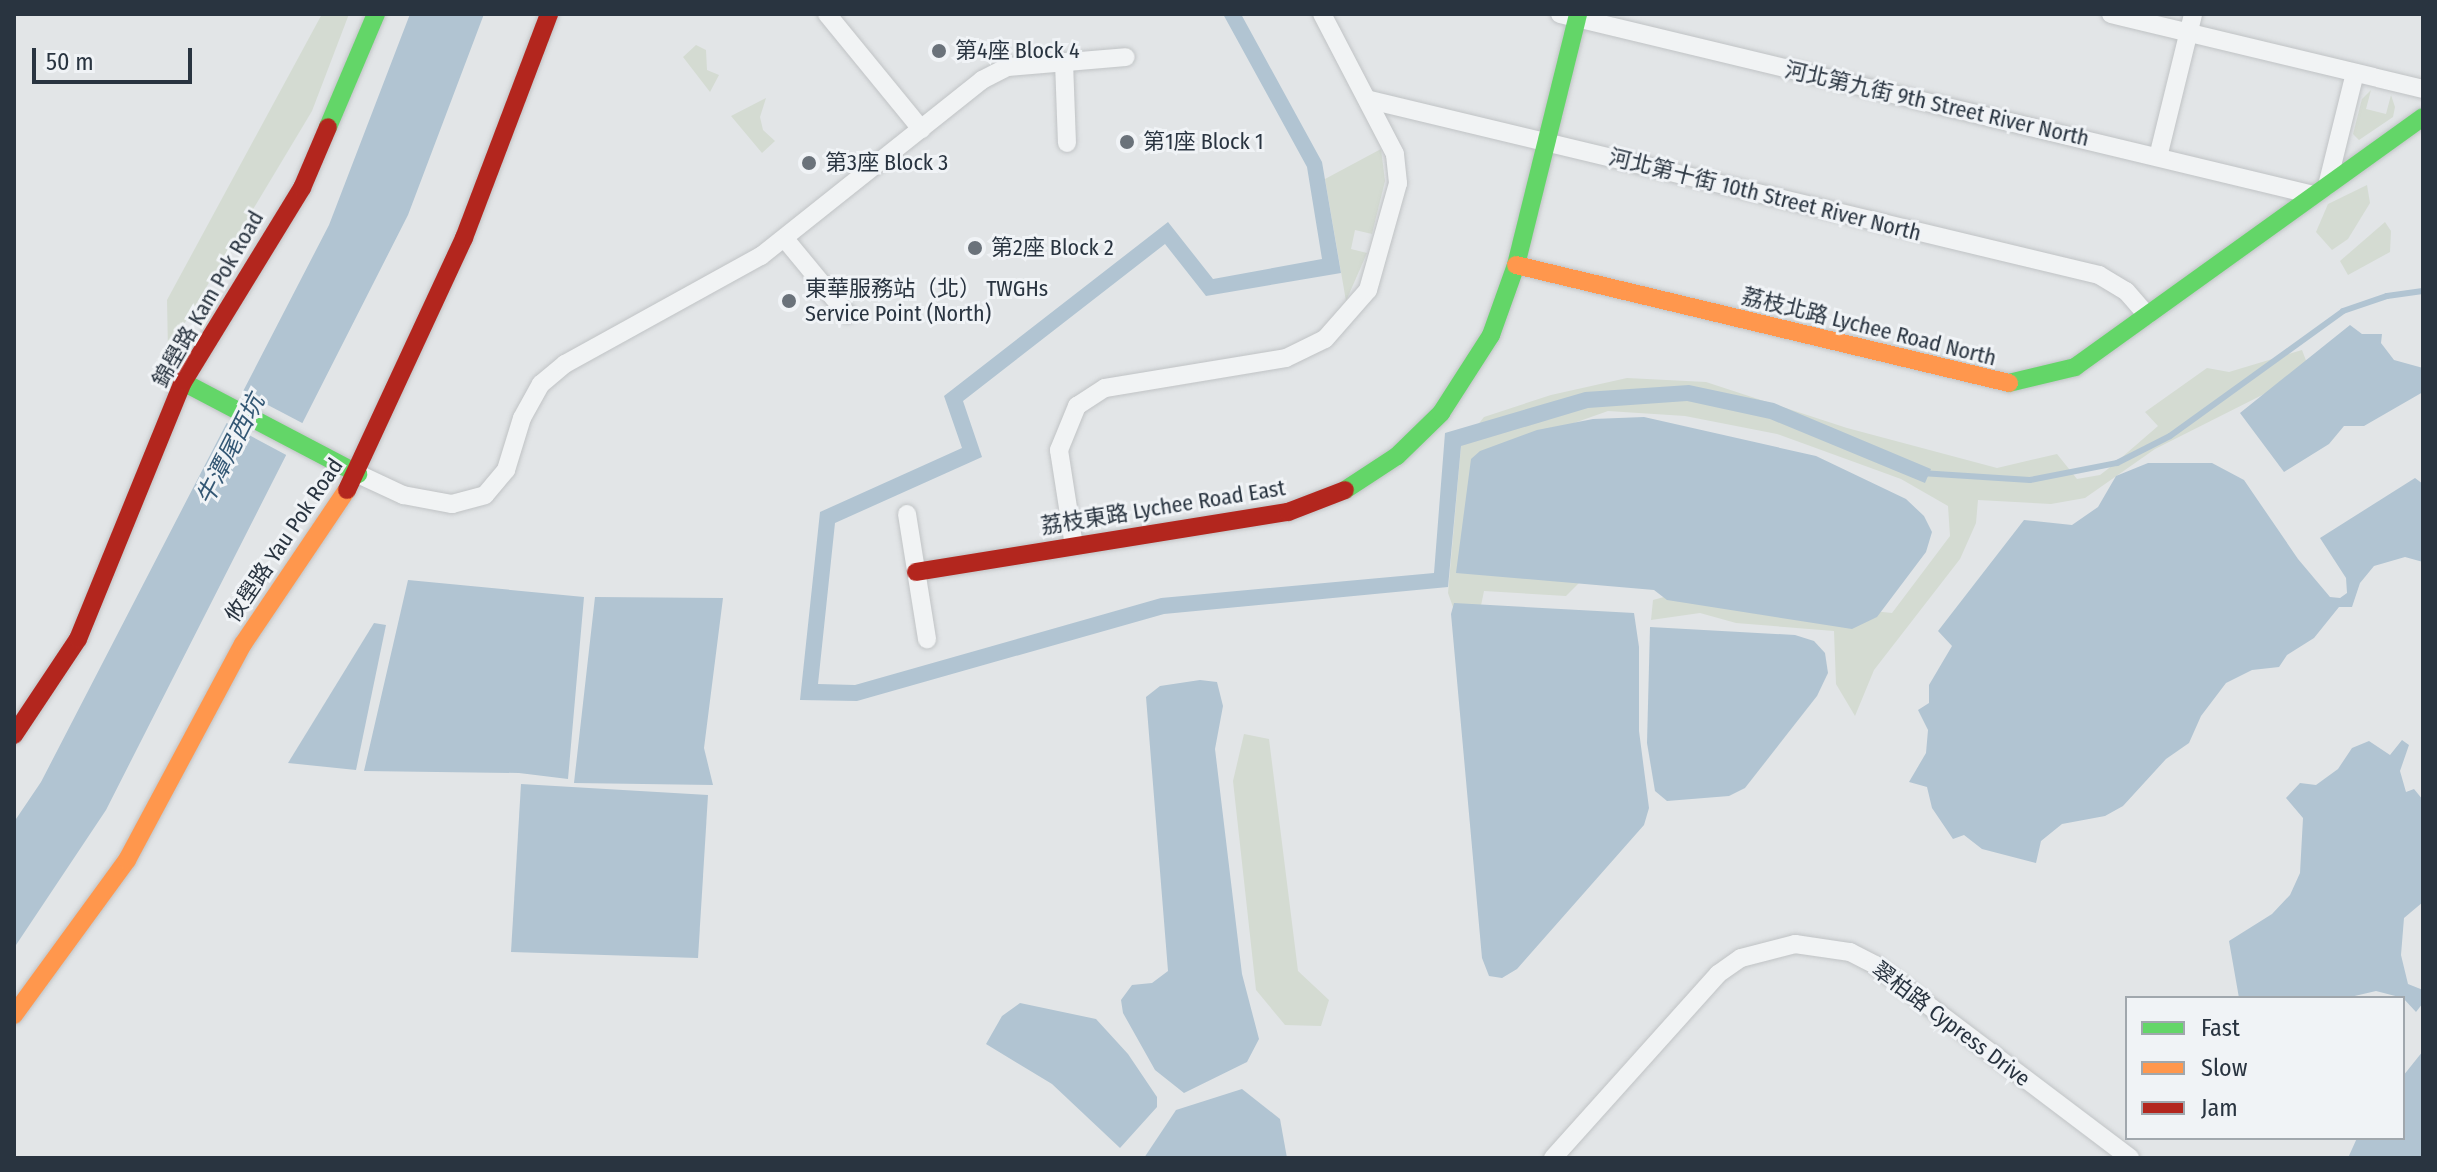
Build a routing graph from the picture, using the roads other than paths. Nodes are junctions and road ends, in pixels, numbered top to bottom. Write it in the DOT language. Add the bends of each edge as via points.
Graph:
graph roads {
  1 [pos="376,14"];
  2 [pos="549,14"];
  3 [pos="827,14"];
  4 [pos="1322,14"];
  5 [pos="2111,14"];
  6 [pos="1572,15"];
  7 [pos="2191,23"];
  8 [pos="1126,57"];
  9 [pos="1064,62"];
  10 [pos="2355,73"];
  11 [pos="2423,89"];
  12 [pos="1370,100"];
  13 [pos="2423,117"];
  14 [pos="921,129"];
  15 [pos="1067,143"];
  16 [pos="1547,143"];
  17 [pos="2158,157"];
  18 [pos="2321,190"];
  19 [pos="785,239"];
  20 [pos="1516,265"];
  21 [pos="847,314"];
  22 [pos="2147,315"];
  23 [pos="183,382"];
  24 [pos="358,474"];
  25 [pos="907,514"];
  26 [pos="1074,546"];
  27 [pos="916,572"];
  28 [pos="927,639"];
  29 [pos="14,735"];
  30 [pos="14,1015"];
  31 [pos="1553,1158"];
  32 [pos="2130,1158"];
  1 -- 23 [label="street, 錦壆路 Kam Pok Road" via="302,188"];
  2 -- 24 [label="street, 攸壆路 Yau Pok Road" via="464,238"];
  3 -- 14 [label="street"];
  4 -- 12 [label="street"];
  5 -- 7 [label="street"];
  6 -- 16 [label="street, 荔枝東路 Lychee Road East"];
  6 -- 17 [label="street, 河北第九街 9th Street River North"];
  7 -- 10 [label="street"];
  7 -- 17 [label="street"];
  8 -- 9 [label="street"];
  9 -- 14 [label="street" via="1008,67"];
  9 -- 15 [label="street"];
  10 -- 11 [label="street"];
  10 -- 18 [label="street"];
  12 -- 16 [label="street, 河北第十街 10th Street River North"];
  12 -- 26 [label="street" via="1392,140 1398,183 1376,271 1356,309 1325,339 1286,358 1105,388 1077,406 1061,434 1059,450"];
  13 -- 18 [label="street, 荔枝北路 Lychee Road North"];
  14 -- 19 [label="street"];
  16 -- 20 [label="street, 荔枝東路 Lychee Road East"];
  16 -- 22 [label="street, 河北第十街 10th Street River North" via="2099,275 2126,291"];
  17 -- 18 [label="street, 河北第九街 9th Street River North"];
  18 -- 22 [label="street, 荔枝北路 Lychee Road North"];
  19 -- 21 [label="street"];
  19 -- 24 [label="street" via="553,372 522,418 500,483 485,495 460,503 428,500 403,495"];
  20 -- 22 [label="street, 荔枝北路 Lychee Road North" via="2000,384 2075,367"];
  20 -- 26 [label="street, 荔枝東路 Lychee Road East" via="1491,335 1460,389 1420,436 1371,474 1288,512"];
  23 -- 24 [label="street"];
  23 -- 29 [label="street, 錦壆路 Kam Pok Road" via="78,639"];
  24 -- 30 [label="street, 攸壆路 Yau Pok Road" via="243,644 127,860"];
  25 -- 27 [label="street"];
  26 -- 27 [label="street, 荔枝東路 Lychee Road East"];
  27 -- 28 [label="street"];
  31 -- 32 [label="street, 翠柏路 Cypress Drive" via="1718,974 1741,958 1795,944 1850,952 1875,965"];
}
